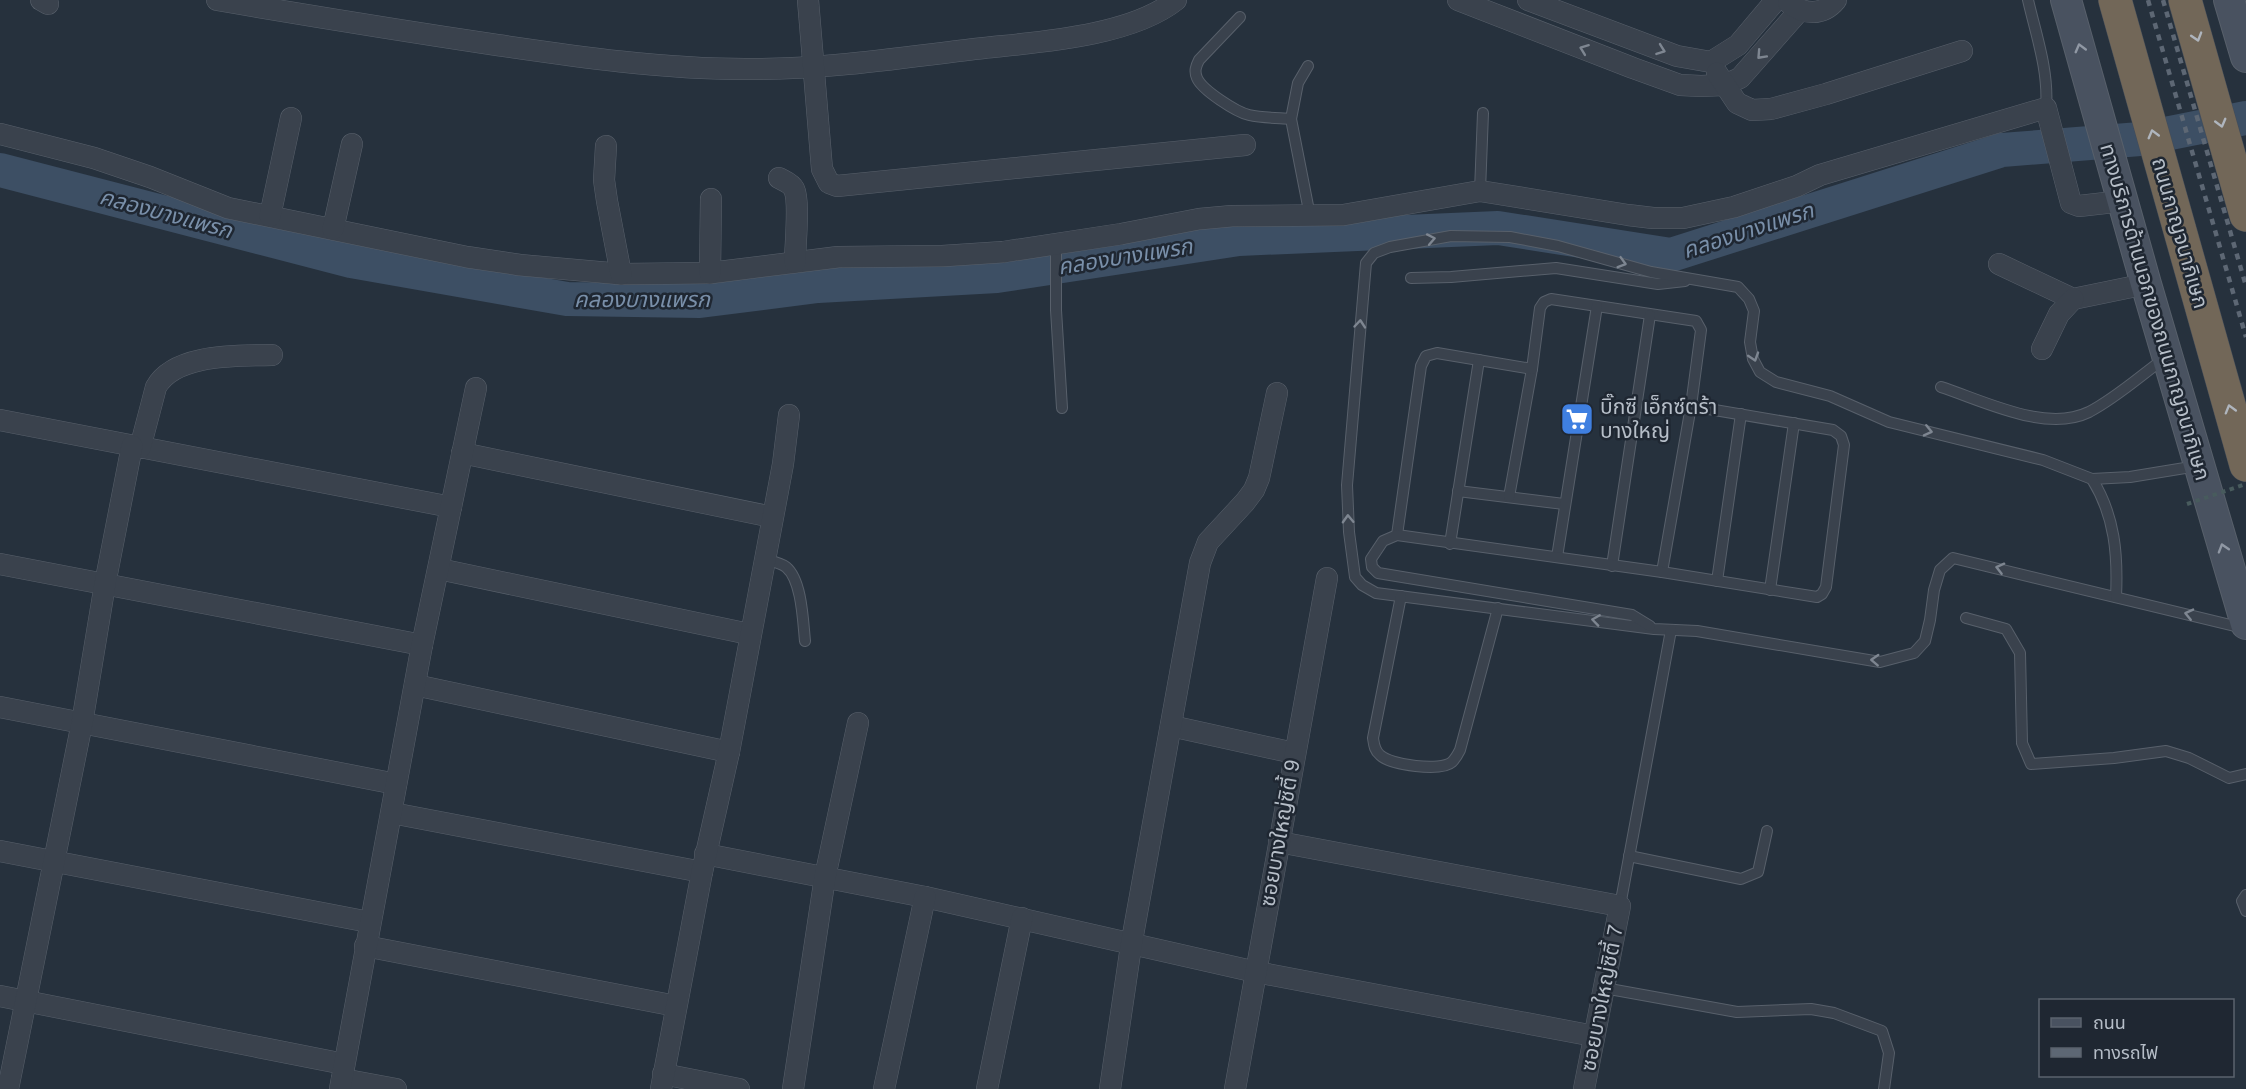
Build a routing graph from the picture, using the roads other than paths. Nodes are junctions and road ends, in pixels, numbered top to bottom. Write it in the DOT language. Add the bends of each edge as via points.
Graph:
graph roads {
  1 [pos="218,0"];
  2 [pos="808,0"];
  3 [pos="1176,0"];
  4 [pos="1458,0"];
  5 [pos="1528,0"];
  6 [pos="1776,0"];
  7 [pos="1836,0"];
  8 [pos="2028,0"];
  9 [pos="2066,0"];
  10 [pos="2115,0"];
  11 [pos="2185,0"];
  12 [pos="2229,0"];
  13 [pos="1792,5"];
  14 [pos="1240,17"];
  15 [pos="1962,51"];
  16 [pos="2246,57"];
  17 [pos="1711,62"];
  18 [pos="1308,66"];
  19 [pos="814,67"];
  20 [pos="1724,85"];
  21 [pos="1483,113"];
  22 [pos="2047,113"];
  23 [pos="291,118"];
  24 [pos="1291,119"];
  25 [pos="0,134"];
  26 [pos="352,144"];
  27 [pos="1245,145"];
  28 [pos="606,146"];
  29 [pos="779,178"];
  30 [pos="1480,191"];
  31 [pos="2121,193"];
  32 [pos="711,199"];
  33 [pos="2246,215"];
  34 [pos="270,216"];
  35 [pos="1310,216"];
  36 [pos="333,230"];
  37 [pos="1056,250"];
  38 [pos="795,262"];
  39 [pos="1999,264"];
  40 [pos="710,273"];
  41 [pos="621,274"];
  42 [pos="1411,278"];
  43 [pos="1697,279"];
  44 [pos="2146,284"];
  45 [pos="2073,299"];
  46 [pos="1597,306"];
  47 [pos="1650,315"];
  48 [pos="2042,349"];
  49 [pos="272,355"];
  50 [pos="2168,356"];
  51 [pos="1479,360"];
  52 [pos="1532,369"];
  53 [pos="1941,387"];
  54 [pos="476,388"];
  55 [pos="1277,393"];
  56 [pos="1691,406"];
  57 [pos="1062,408"];
  58 [pos="1741,414"];
  59 [pos="789,415"];
  60 [pos="0,420"];
  61 [pos="1794,423"];
  62 [pos="136,447"];
  63 [pos="462,453"];
  64 [pos="2246,465"];
  65 [pos="2200,466"];
  66 [pos="2092,479"];
  67 [pos="1458,491"];
  68 [pos="1509,497"];
  69 [pos="1564,504"];
  70 [pos="451,507"];
  71 [pos="772,517"];
  72 [pos="1397,535"];
  73 [pos="1450,544"];
  74 [pos="1557,557"];
  75 [pos="764,559"];
  76 [pos="0,564"];
  77 [pos="1612,566"];
  78 [pos="439,569"];
  79 [pos="1662,572"];
  80 [pos="1327,578"];
  81 [pos="1717,581"];
  82 [pos="105,585"];
  83 [pos="1770,590"];
  84 [pos="1401,596"];
  85 [pos="2116,597"];
  86 [pos="1498,608"];
  87 [pos="1966,618"];
  88 [pos="2246,624"];
  89 [pos="1654,629"];
  90 [pos="2246,629"];
  91 [pos="1671,630"];
  92 [pos="750,634"];
  93 [pos="805,641"];
  94 [pos="422,645"];
  95 [pos="416,685"];
  96 [pos="0,707"];
  97 [pos="82,723"];
  98 [pos="858,723"];
  99 [pos="1170,726"];
  100 [pos="729,752"];
  101 [pos="1294,753"];
  102 [pos="2246,774"];
  103 [pos="396,784"];
  104 [pos="392,813"];
  105 [pos="1767,831"];
  106 [pos="1279,842"];
  107 [pos="0,851"];
  108 [pos="1629,856"];
  109 [pos="53,861"];
  110 [pos="704,863"];
  111 [pos="825,877"];
  112 [pos="2246,895"];
  113 [pos="925,897"];
  114 [pos="1620,906"];
  115 [pos="2246,911"];
  116 [pos="1022,918"];
  117 [pos="369,922"];
  118 [pos="365,945"];
  119 [pos="1131,945"];
  120 [pos="1256,972"];
  121 [pos="1604,988"];
  122 [pos="0,996"];
  123 [pos="24,1000"];
  124 [pos="676,1006"];
  125 [pos="1594,1036"];
  126 [pos="342,1077"];
  127 [pos="662,1081"];
  128 [pos="8,1089"];
  129 [pos="396,1089"];
  130 [pos="739,1089"];
  131 [pos="793,1089"];
  132 [pos="884,1089"];
  133 [pos="987,1089"];
  134 [pos="1110,1089"];
  135 [pos="1235,1089"];
  136 [pos="1584,1089"];
  137 [pos="1884,1089"];
  1 -- 19 [label="street" via="554,54 670,67"];
  2 -- 19 [label="street"];
  3 -- 19 [label="street" via="1135,22 1090,34"];
  20 -- 4 [label="street, one-way" via="1680,85"];
  5 -- 17 [label="street, one-way" via="1677,56"];
  6 -- 17 [label="street" via="1738,45"];
  7 -- 13 [label="street" via="1831,7 1815,13"];
  8 -- 22 [label="lane" via="2046,76"];
  31 -- 9 [label="main road, ทางบริการด้านนอกของถนนกาญจนาภิเษก, one-way"];
  64 -- 10 [label="highway, ถนนกาญจนาภิเษก, one-way"];
  11 -- 33 [label="highway, one-way"];
  12 -- 16 [label="main road"];
  13 -- 20 [label="street, one-way" via="1740,78"];
  14 -- 24 [label="lane" via="1199,60 1196,77 1232,108 1249,115"];
  15 -- 20 [label="street" via="1771,109 1752,110 1737,103"];
  17 -- 20 [label="street"];
  18 -- 24 [label="lane" via="1298,83"];
  19 -- 27 [label="street" via="822,169 829,183 837,186"];
  21 -- 30 [label="lane"];
  22 -- 30 [label="street" via="1827,173 1734,207 1683,218 1628,215"];
  22 -- 31 [label="street" via="2071,203 2079,206"];
  23 -- 34 [label="street"];
  24 -- 35 [label="lane"];
  25 -- 34 [label="street" via="94,158 228,208"];
  26 -- 36 [label="street"];
  28 -- 41 [label="street" via="604,180"];
  29 -- 38 [label="street" via="794,189 797,200"];
  30 -- 35 [label="street" via="1368,212"];
  31 -- 44 [label="main road, ทางบริการด้านนอกของถนนกาญจนาภิเษก"];
  32 -- 40 [label="street"];
  34 -- 36 [label="street"];
  35 -- 37 [label="street" via="1199,219"];
  36 -- 41 [label="street" via="467,257"];
  37 -- 38 [label="street" via="838,257"];
  37 -- 57 [label="lane"];
  38 -- 40 [label="street"];
  39 -- 45 [label="street"];
  40 -- 41 [label="street"];
  42 -- 43 [label="lane" via="1556,268 1658,284"];
  43 -- 66 [label="lane, one-way" via="1738,287 1749,299 1754,311 1750,342 1753,359 1760,372 1776,382 1830,396 1889,422 2043,460"];
  84 -- 43 [label="lane, one-way" via="1376,593 1355,577 1349,532 1349,447 1366,263 1374,254 1390,247 1451,236 1510,237 1651,272"];
  44 -- 45 [label="street"];
  44 -- 50 [label="main road, ทางบริการด้านนอกของถนนกาญจนาภิเษก"];
  45 -- 48 [label="street" via="2060,314"];
  46 -- 47 [label="lane"];
  46 -- 52 [label="lane" via="1551,299 1544,302"];
  46 -- 69 [label="lane"];
  47 -- 56 [label="lane" via="1696,321 1699,325"];
  47 -- 77 [label="lane"];
  49 -- 62 [label="street" via="204,359 161,378"];
  50 -- 53 [label="lane" via="2088,412 2060,420 2028,416"];
  50 -- 65 [label="main road, ทางบริการด้านนอกของถนนกาญจนาภิเษก"];
  51 -- 52 [label="lane"];
  51 -- 67 [label="lane"];
  51 -- 72 [label="lane" via="1437,353 1426,356 1421,366"];
  52 -- 68 [label="lane"];
  54 -- 63 [label="street"];
  55 -- 99 [label="street" via="1254,490 1208,542 1200,563"];
  56 -- 58 [label="lane"];
  56 -- 79 [label="lane"];
  58 -- 61 [label="lane"];
  58 -- 81 [label="lane"];
  59 -- 71 [label="street"];
  60 -- 62 [label="street"];
  61 -- 83 [label="lane"];
  61 -- 83 [label="lane" via="1833,430 1844,445 1826,587 1817,597"];
  62 -- 70 [label="street"];
  62 -- 82 [label="street"];
  63 -- 70 [label="street"];
  63 -- 71 [label="street"];
  65 -- 66 [label="lane"];
  88 -- 65 [label="main road, ทางบริการด้านนอกของถนนกาญจนาภิเษก, one-way"];
  66 -- 85 [label="lane" via="2114,533"];
  67 -- 68 [label="lane"];
  67 -- 73 [label="lane"];
  68 -- 69 [label="lane"];
  69 -- 74 [label="lane"];
  70 -- 78 [label="street"];
  71 -- 75 [label="street"];
  72 -- 73 [label="lane"];
  72 -- 89 [label="lane" via="1383,541 1371,559 1378,573 1632,615"];
  73 -- 74 [label="lane"];
  74 -- 77 [label="lane"];
  75 -- 92 [label="street"];
  75 -- 93 [label="lane" via="791,572 797,584"];
  76 -- 82 [label="street"];
  77 -- 79 [label="lane"];
  78 -- 92 [label="street"];
  78 -- 94 [label="street"];
  79 -- 81 [label="lane"];
  80 -- 101 [label="street, ซอยบางใหญ่ซิตี้ 9"];
  81 -- 83 [label="lane"];
  82 -- 94 [label="street"];
  82 -- 97 [label="street"];
  84 -- 86 [label="lane"];
  84 -- 86 [label="lane" via="1373,738 1381,756 1413,766 1442,766 1452,762 1460,750"];
  90 -- 85 [label="lane, one-way"];
  85 -- 91 [label="lane, one-way" via="1953,558 1940,570 1925,641 1914,653 1880,662"];
  89 -- 86 [label="lane, one-way"];
  87 -- 102 [label="lane" via="2006,629 2020,653 2022,742 2031,764 2166,751 2229,778"];
  89 -- 91 [label="lane"];
  91 -- 108 [label="lane"];
  92 -- 100 [label="street"];
  94 -- 95 [label="street"];
  95 -- 100 [label="street"];
  95 -- 103 [label="street"];
  96 -- 97 [label="street"];
  97 -- 103 [label="street"];
  97 -- 109 [label="street"];
  98 -- 111 [label="street"];
  99 -- 101 [label="street"];
  99 -- 119 [label="street"];
  100 -- 110 [label="street"];
  101 -- 106 [label="street, ซอยบางใหญ่ซิตี้ 9"];
  103 -- 104 [label="street"];
  104 -- 110 [label="street"];
  104 -- 117 [label="street"];
  105 -- 108 [label="lane" via="1758,872 1741,879"];
  106 -- 114 [label="street"];
  106 -- 120 [label="street, ซอยบางใหญ่ซิตี้ 9"];
  107 -- 109 [label="street"];
  108 -- 114 [label="lane"];
  109 -- 117 [label="street"];
  109 -- 123 [label="street"];
  110 -- 111 [label="street"];
  110 -- 124 [label="street"];
  111 -- 113 [label="street"];
  111 -- 131 [label="street"];
  112 -- 115 [label="lane" via="2242,901"];
  113 -- 116 [label="street"];
  113 -- 132 [label="street"];
  114 -- 121 [label="street, ซอยบางใหญ่ซิตี้ 7"];
  116 -- 119 [label="street"];
  116 -- 133 [label="street"];
  117 -- 118 [label="street"];
  118 -- 124 [label="street"];
  118 -- 126 [label="street"];
  119 -- 120 [label="street"];
  119 -- 134 [label="street"];
  120 -- 125 [label="street"];
  120 -- 135 [label="street, ซอยบางใหญ่ซิตี้ 9"];
  121 -- 125 [label="street, ซอยบางใหญ่ซิตี้ 7"];
  121 -- 137 [label="lane" via="1737,1012 1811,1009 1834,1013 1882,1031 1889,1053"];
  122 -- 123 [label="street"];
  123 -- 126 [label="street"];
  123 -- 128 [label="street"];
  124 -- 127 [label="street"];
  125 -- 136 [label="street, ซอยบางใหญ่ซิตี้ 7"];
  126 -- 129 [label="street"];
  127 -- 130 [label="street"];
}
